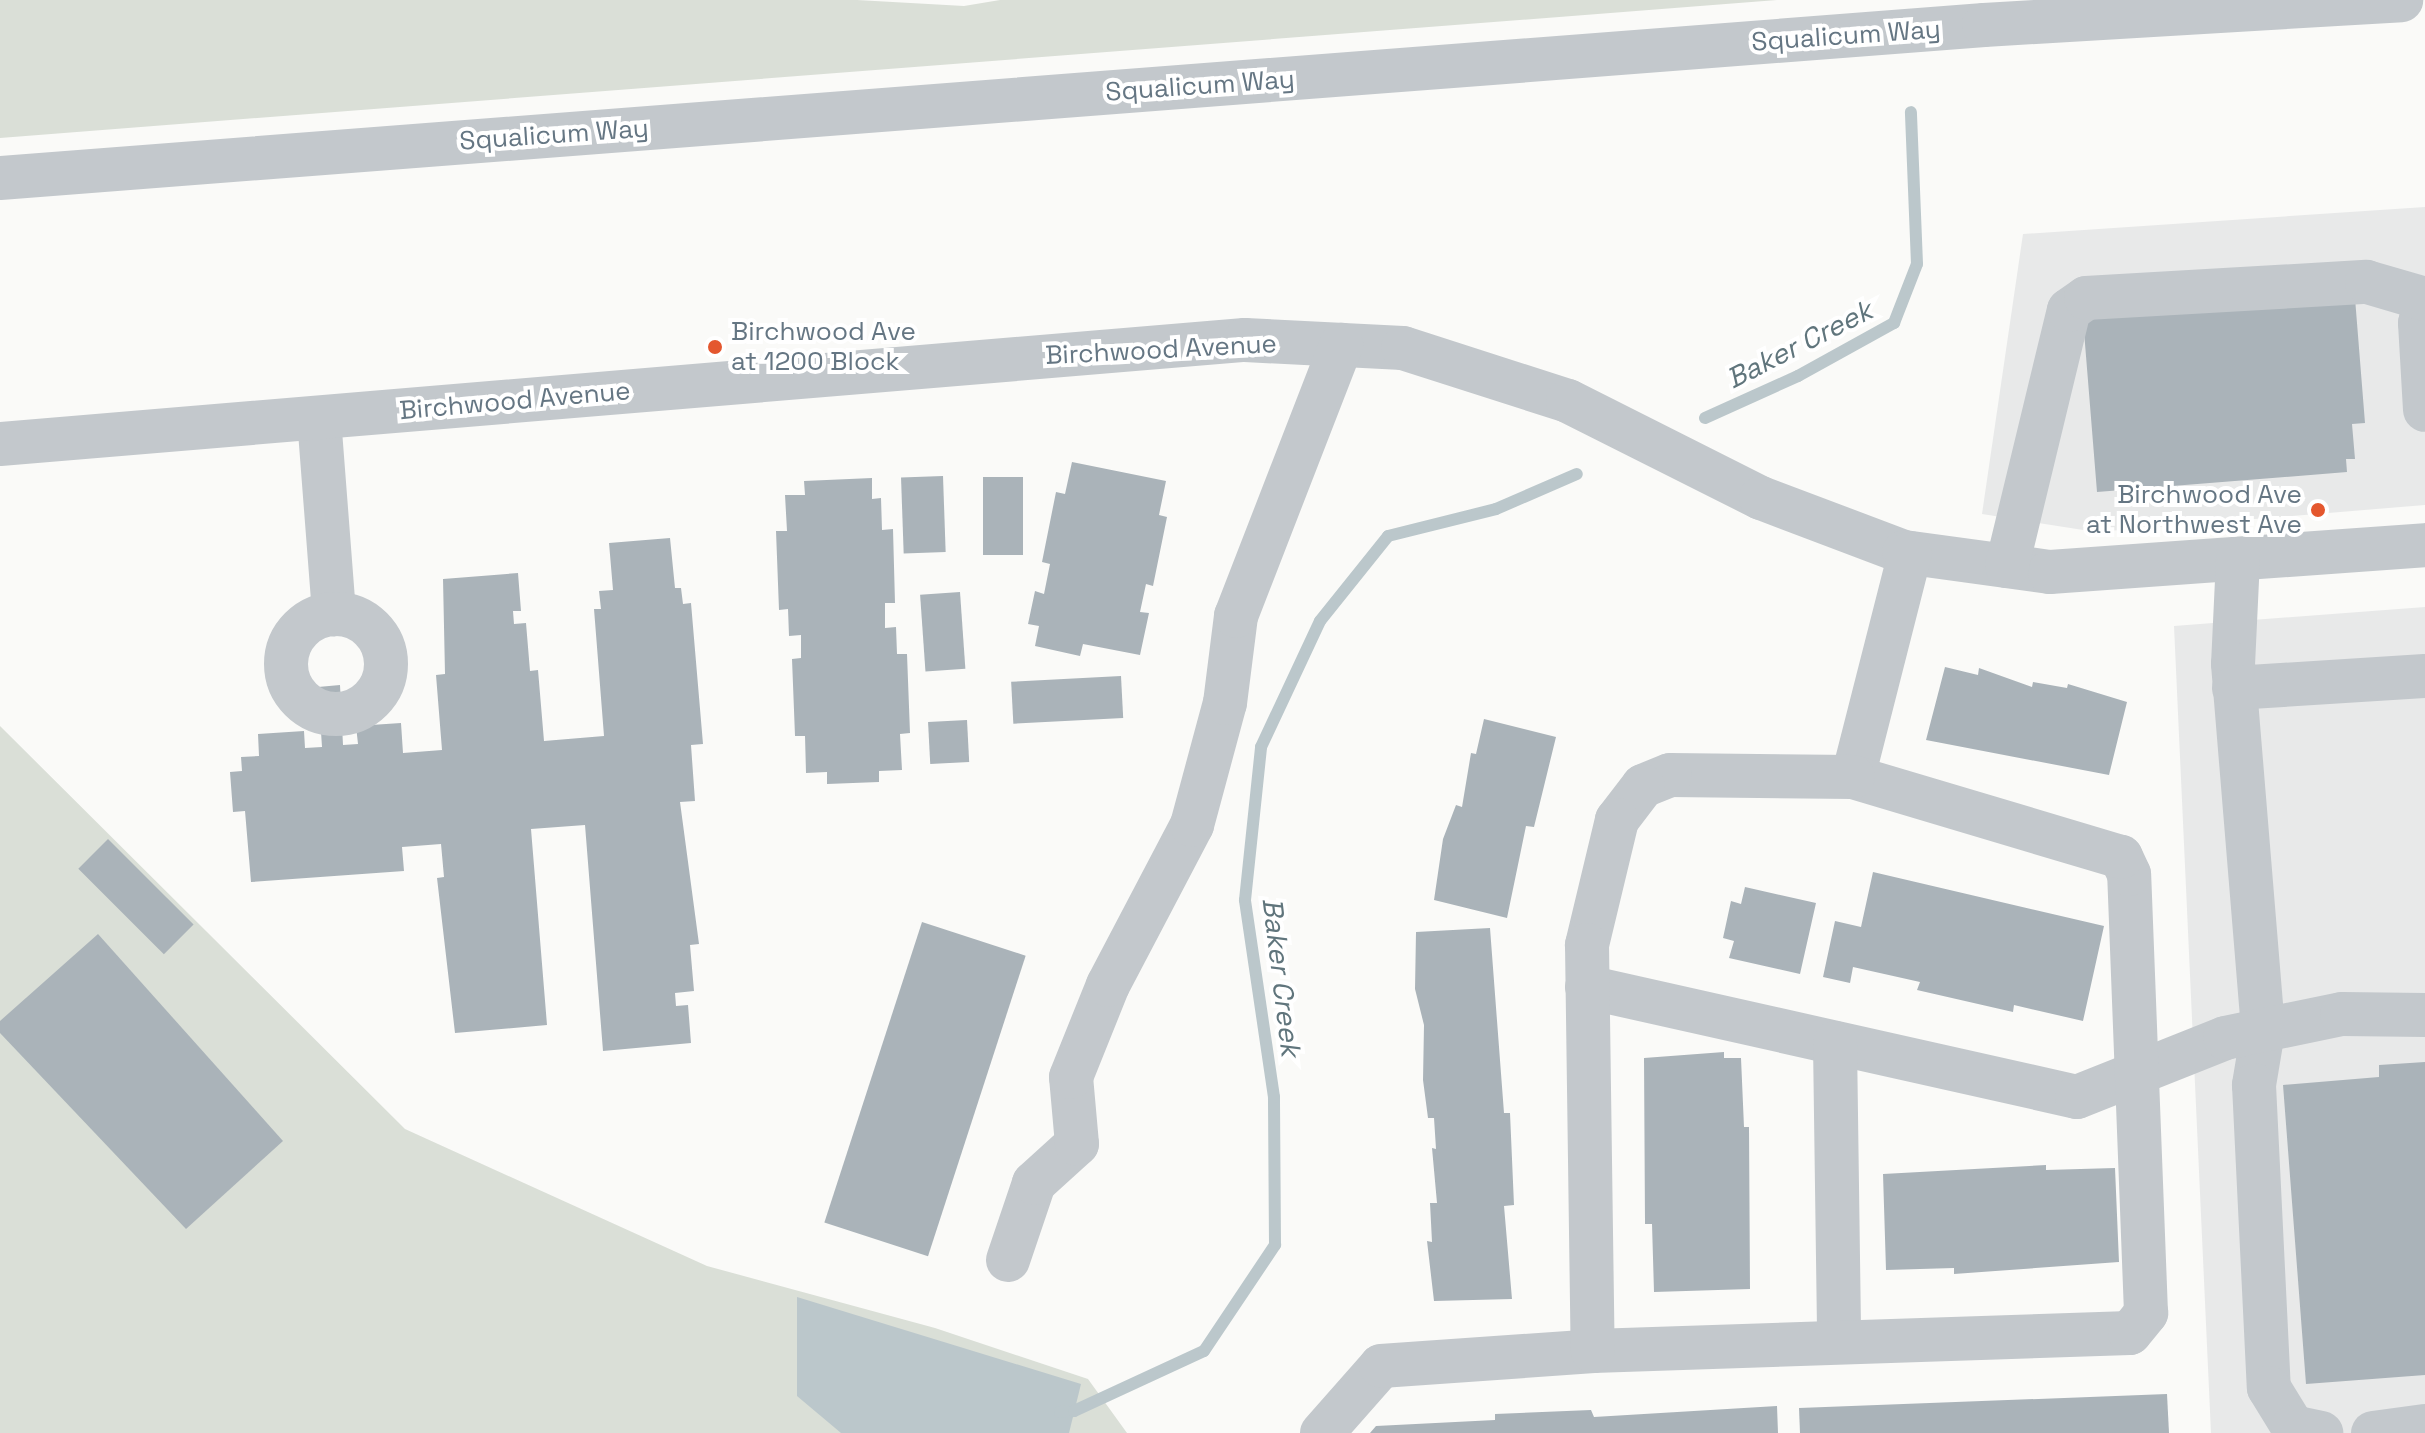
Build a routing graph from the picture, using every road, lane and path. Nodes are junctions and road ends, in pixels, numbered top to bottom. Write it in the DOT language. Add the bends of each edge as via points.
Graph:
graph roads {
  1 [pos="2401,0"];
  2 [pos="0,178"];
  3 [pos="2425,301"];
  4 [pos="1341,345"];
  5 [pos="2425,410"];
  6 [pos="319,418"];
  7 [pos="0,444"];
  8 [pos="2425,545"];
  9 [pos="1910,553"];
  10 [pos="2238,559"];
  11 [pos="2007,566"];
  12 [pos="334,614"];
  13 [pos="2425,676"];
  14 [pos="2234,688"];
  15 [pos="1853,777"];
  16 [pos="1587,987"];
  17 [pos="2425,1015"];
  18 [pos="2263,1031"];
  19 [pos="1835,1043"];
  20 [pos="2138,1073"];
  21 [pos="1008,1260"];
  22 [pos="1839,1342"];
  23 [pos="1593,1351"];
  24 [pos="2425,1426"];
  25 [pos="1322,1433"];
  26 [pos="2321,1433"];
  27 [pos="2373,1433"];
  1 -- 2 [label="street, Squalicum Way" via="1984,25"];
  3 -- 5 [label="street" via="2420,323"];
  3 -- 11 [label="street" via="2367,282 2086,298 2069,310"];
  4 -- 6 [label="street, Birchwood Avenue" via="1245,340"];
  4 -- 9 [label="street, Birchwood Avenue" via="1403,348 1568,401 1761,498"];
  4 -- 21 [label="street" via="1236,616 1225,703 1192,825 1114,971 1071,1077 1077,1144 1034,1183"];
  6 -- 7 [label="street, Birchwood Avenue"];
  6 -- 12 [label="street"];
  8 -- 10 [label="street, Birchwood Avenue"];
  9 -- 11 [label="street, Birchwood Avenue"];
  9 -- 15 [label="street"];
  10 -- 11 [label="street, Birchwood Avenue" via="2050,572"];
  10 -- 14 [label="street"];
  13 -- 14 [label="street"];
  14 -- 18 [label="street"];
  15 -- 16 [label="street" via="1670,775 1643,786 1617,820 1587,945"];
  15 -- 20 [label="street" via="2121,857 2129,874"];
  16 -- 19 [label="street"];
  16 -- 23 [label="street"];
  17 -- 18 [label="street" via="2342,1014"];
  18 -- 20 [label="street" via="2225,1038"];
  18 -- 26 [label="street" via="2254,1085 2269,1388 2293,1427"];
  19 -- 20 [label="street" via="2077,1097"];
  19 -- 22 [label="street"];
  20 -- 22 [label="street" via="2146,1313 2130,1333"];
  22 -- 23 [label="street"];
  23 -- 25 [label="street" via="1381,1366"];
  24 -- 27 [label="street"];
}
